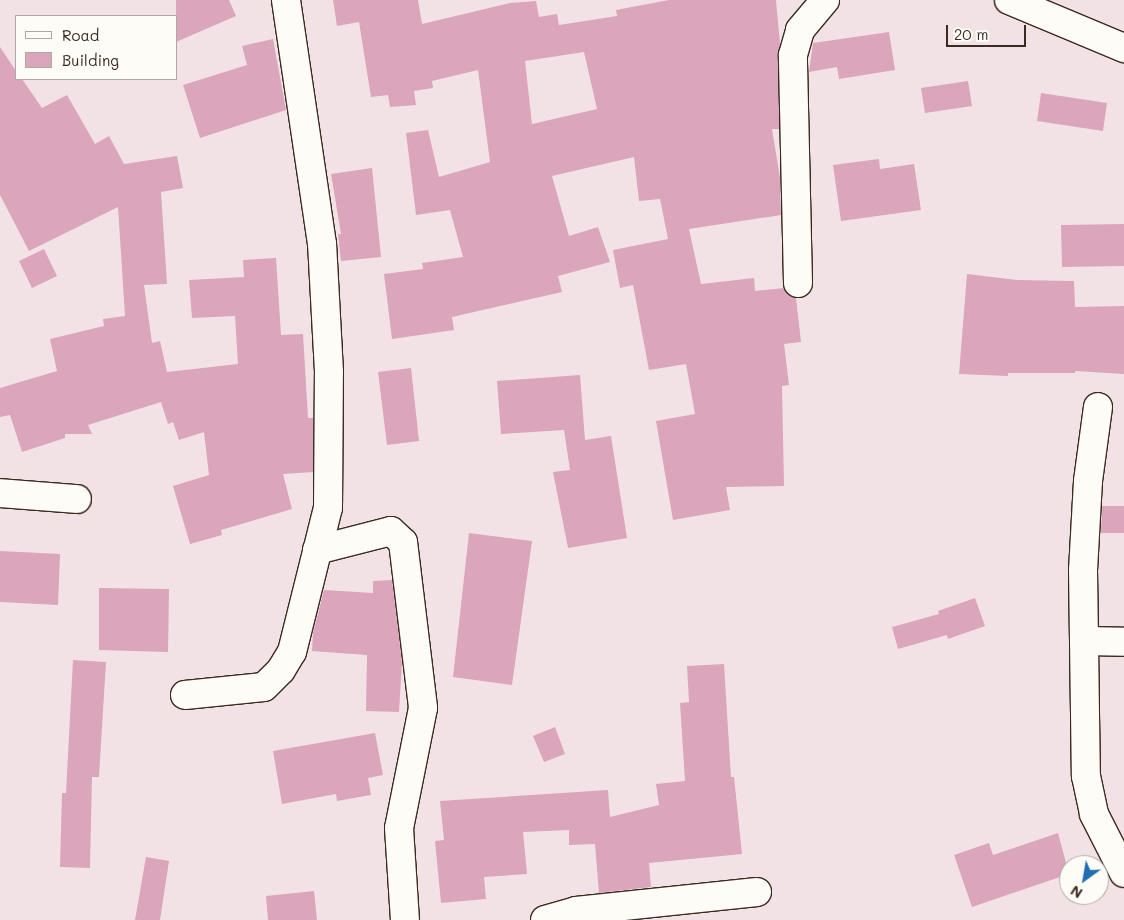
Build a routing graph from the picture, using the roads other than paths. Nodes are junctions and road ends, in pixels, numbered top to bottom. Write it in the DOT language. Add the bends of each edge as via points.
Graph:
graph roads {
  1 [pos="825,0"];
  2 [pos="1009,0"];
  3 [pos="291,1"];
  4 [pos="1124,48"];
  5 [pos="798,283"];
  6 [pos="1098,407"];
  7 [pos="0,492"];
  8 [pos="77,499"];
  9 [pos="317,550"];
  10 [pos="1085,642"];
  11 [pos="1124,642"];
  12 [pos="185,695"];
  13 [pos="1124,873"];
  14 [pos="757,892"];
  15 [pos="405,920"];
  16 [pos="545,920"];
  1 -- 5 [label="street" via="800,30 793,55"];
  2 -- 4 [label="street"];
  3 -- 9 [label="street" via="323,274 329,372 328,508"];
  6 -- 10 [label="street" via="1086,500 1083,570"];
  7 -- 8 [label="street"];
  9 -- 12 [label="street" via="292,652 281,670 264,687"];
  9 -- 15 [label="street" via="391,531 403,542 423,708 399,828"];
  10 -- 11 [label="street"];
  10 -- 13 [label="street" via="1086,776 1094,814"];
  14 -- 16 [label="street" via="576,911"];
}
